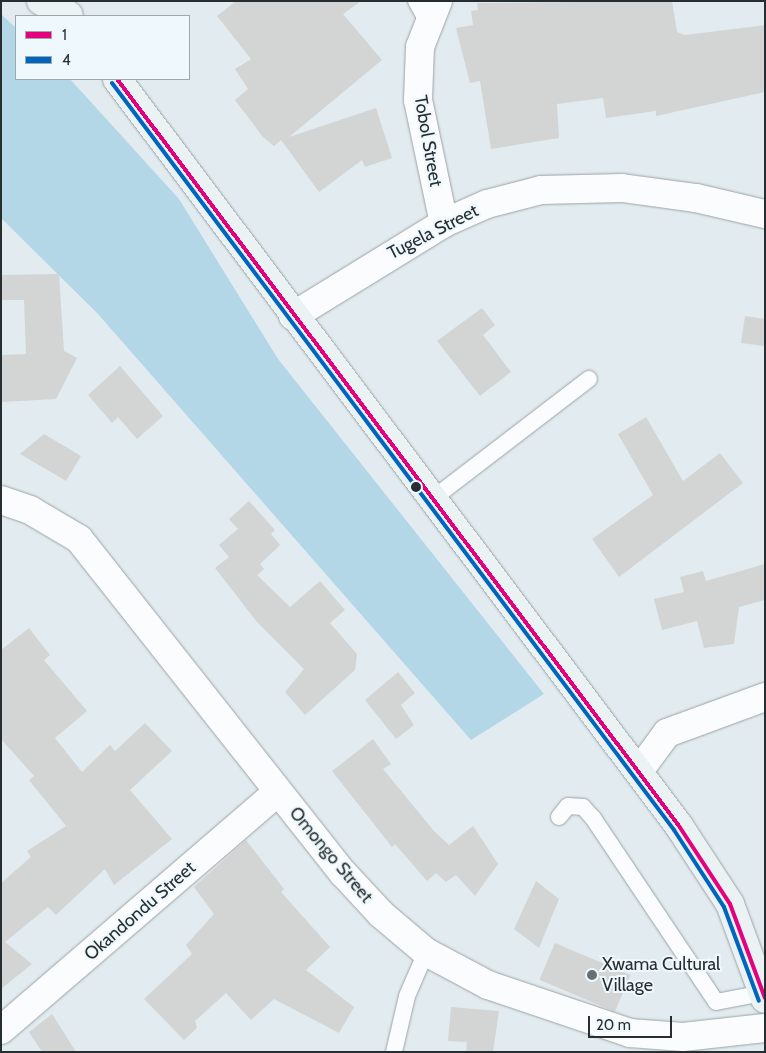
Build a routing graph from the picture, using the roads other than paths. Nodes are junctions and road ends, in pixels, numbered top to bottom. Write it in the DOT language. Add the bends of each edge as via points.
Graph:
graph roads {
  1 [pos="41,1"];
  2 [pos="66,8"];
  3 [pos="427,8"];
  4 [pos="118,80"];
  5 [pos="765,214"];
  6 [pos="444,223"];
  7 [pos="294,316"];
  8 [pos="588,379"];
  9 [pos="435,497"];
  10 [pos="1,500"];
  11 [pos="765,697"];
  12 [pos="639,771"];
  13 [pos="278,792"];
  14 [pos="559,817"];
  15 [pos="426,952"];
  16 [pos="764,996"];
  17 [pos="765,1028"];
  18 [pos="1,1030"];
  19 [pos="394,1052"];
  1 -- 2 [label="main road"];
  3 -- 6 [label="street, Tobol Street" via="420,48 418,100"];
  4 -- 7 [label="main road"];
  5 -- 6 [label="street, Tugela Street" via="696,198 583,186 541,190 496,202"];
  6 -- 7 [label="street, Tugela Street"];
  7 -- 9 [label="main road"];
  8 -- 9 [label="lane"];
  9 -- 12 [label="main road"];
  10 -- 13 [label="street, Omongo Street" via="30,510 79,539"];
  11 -- 12 [label="street" via="667,732"];
  12 -- 16 [label="main road" via="730,904"];
  13 -- 15 [label="street, Omongo Street" via="368,901"];
  13 -- 18 [label="street, Okandondu Street"];
  14 -- 16 [label="lane" via="568,806 584,807 716,1002"];
  15 -- 17 [label="street, Omongo Street" via="488,985 630,1033 683,1037"];
  15 -- 19 [label="lane" via="407,996"];
}
